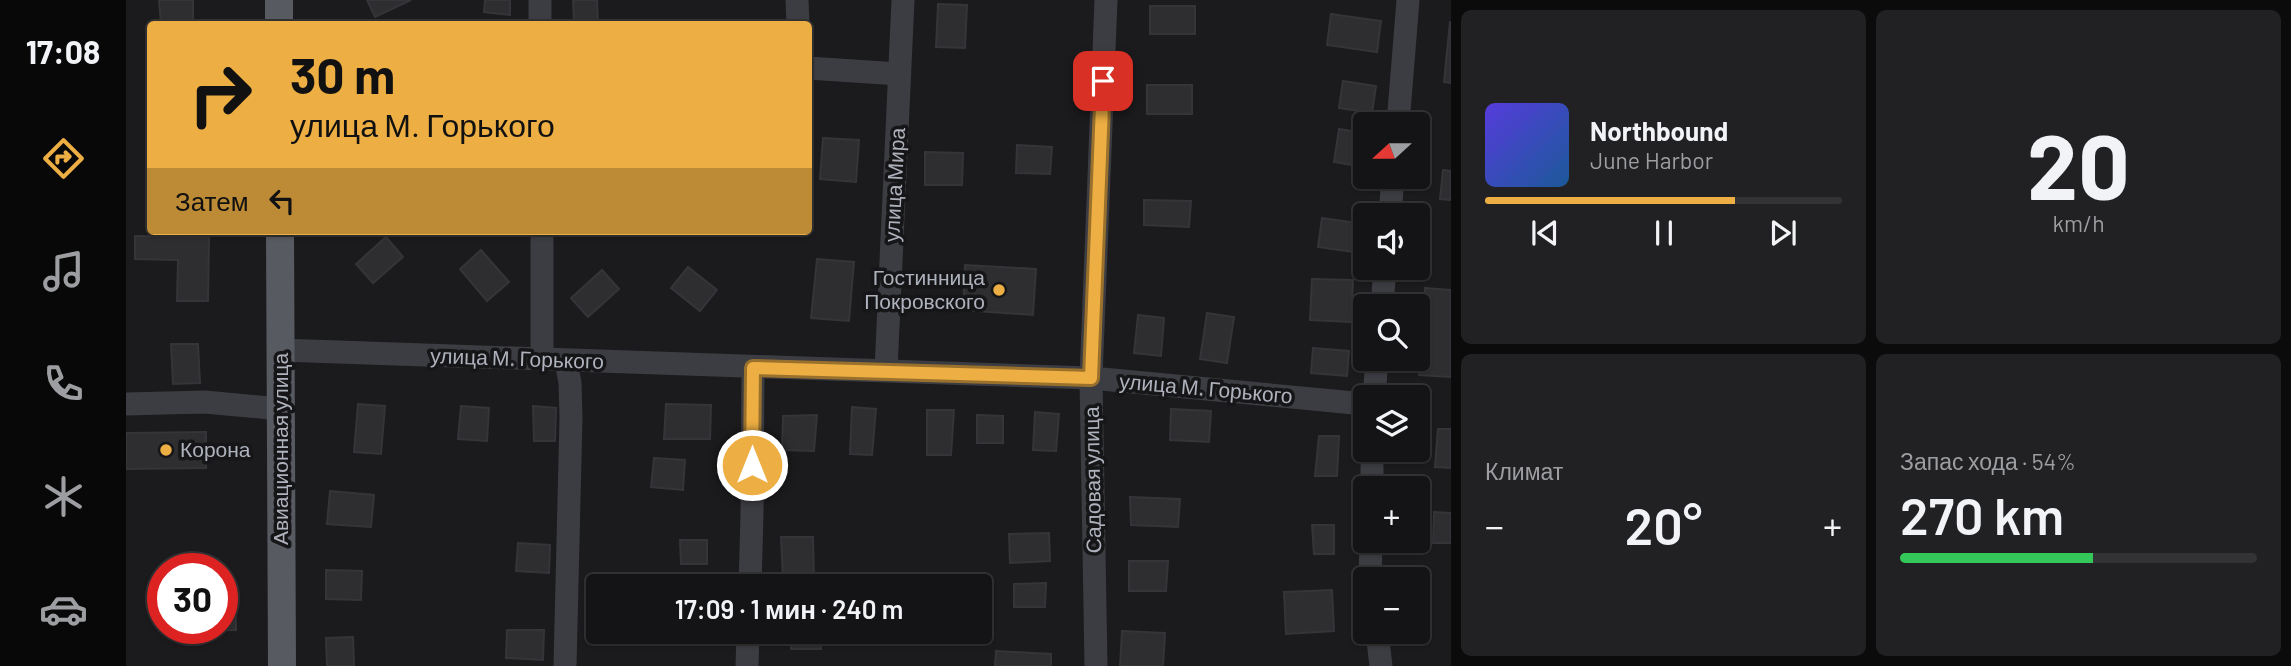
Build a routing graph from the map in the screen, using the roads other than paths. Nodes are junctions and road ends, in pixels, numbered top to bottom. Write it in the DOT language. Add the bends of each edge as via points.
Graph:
graph roads {
  1 [pos="279,0"];
  2 [pos="540,0"];
  3 [pos="797,0"];
  4 [pos="903,0"];
  5 [pos="1106,0"];
  6 [pos="1408,0"];
  7 [pos="279,21"];
  8 [pos="540,21"];
  9 [pos="797,21"];
  10 [pos="812,68"];
  11 [pos="900,74"];
  12 [pos="1399,112"];
  13 [pos="280,235"];
  14 [pos="542,235"];
  15 [pos="281,349"];
  16 [pos="542,359"];
  17 [pos="566,361"];
  18 [pos="753,368"];
  19 [pos="886,370"];
  20 [pos="1091,378"];
  21 [pos="1353,403"];
  22 [pos="126,404"];
  23 [pos="280,409"];
  24 [pos="750,574"];
  25 [pos="748,644"];
  26 [pos="1378,644"];
  27 [pos="282,666"];
  28 [pos="565,666"];
  29 [pos="747,666"];
  30 [pos="1096,666"];
  31 [pos="1381,666"];
  1 -- 7 [label="main road"];
  2 -- 8 [label="street"];
  3 -- 9 [label="street"];
  4 -- 11 [label="street, улица Мира"];
  5 -- 20 [label="street, Садовая улица"];
  6 -- 12 [label="street"];
  10 -- 11 [label="street"];
  11 -- 19 [label="street, улица Мира"];
  13 -- 15 [label="main road, Авиационная улица"];
  14 -- 16 [label="street"];
  15 -- 16 [label="street, улица М. Горького"];
  15 -- 23 [label="main road, Авиационная улица"];
  16 -- 17 [label="street, улица М. Горького"];
  17 -- 18 [label="street, улица М. Горького"];
  17 -- 28 [label="street" via="571,417"];
  18 -- 19 [label="street, улица М. Горького"];
  18 -- 24 [label="street"];
  19 -- 20 [label="street, улица М. Горького"];
  20 -- 21 [label="street, улица М. Горького"];
  20 -- 30 [label="street, Садовая улица"];
  22 -- 23 [label="street" via="205,402"];
  23 -- 27 [label="main road, Авиационная улица"];
  25 -- 29 [label="street"];
  26 -- 31 [label="street"];
}
